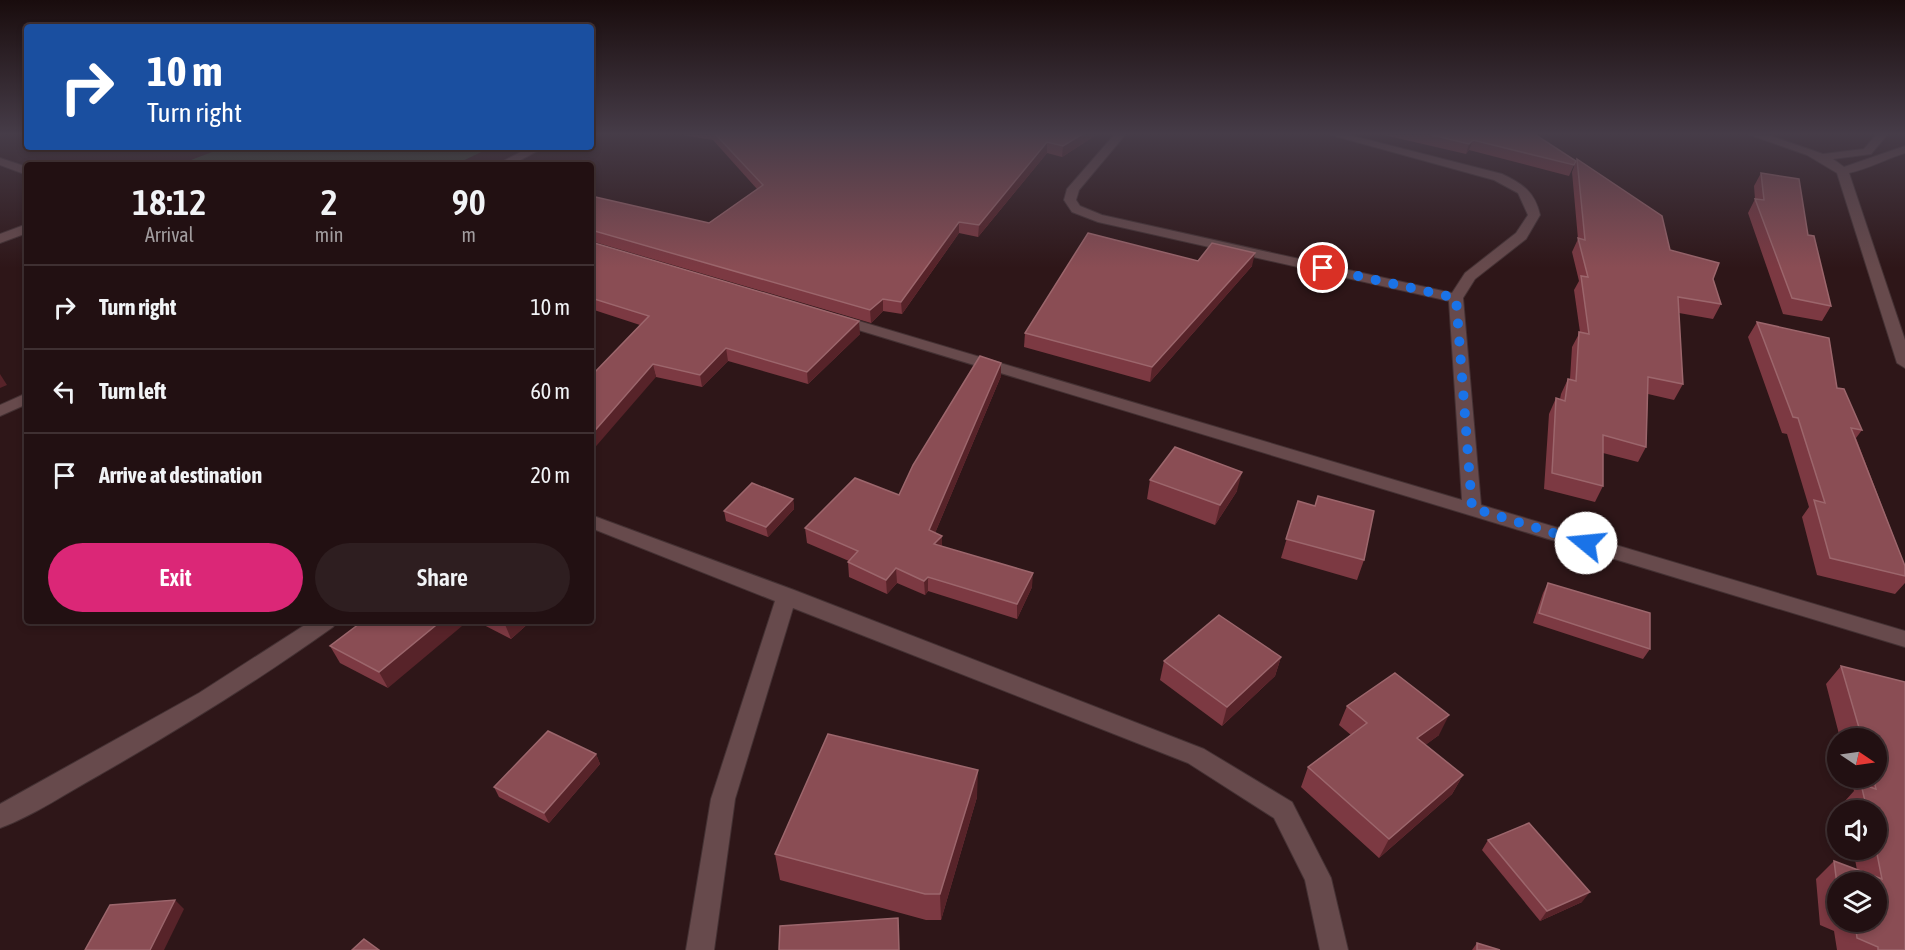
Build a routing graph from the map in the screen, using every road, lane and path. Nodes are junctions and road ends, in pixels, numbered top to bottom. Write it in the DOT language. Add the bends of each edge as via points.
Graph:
graph roads {
  1 [pos="1081,179"];
  2 [pos="1504,179"];
  3 [pos="1845,179"];
  4 [pos="24,229"];
  5 [pos="0,238"];
  6 [pos="1456,298"];
  7 [pos="820,314"];
  8 [pos="1905,363"];
  9 [pos="24,399"];
  10 [pos="0,411"];
  11 [pos="1472,508"];
  12 [pos="594,522"];
  13 [pos="786,596"];
  14 [pos="322,624"];
  15 [pos="1905,639"];
  16 [pos="0,817"];
  17 [pos="700,950"];
  18 [pos="1334,950"];
  1 -- 6 [label="street" via="1070,200 1076,209 1098,218"];
  2 -- 6 [label="street" via="1531,198 1534,215 1521,236 1470,276"];
  3 -- 8 [label="street"];
  4 -- 5 [label="street"];
  6 -- 11 [label="street"];
  7 -- 11 [label="street"];
  9 -- 10 [label="street"];
  11 -- 15 [label="street"];
  12 -- 13 [label="street"];
  13 -- 17 [label="street" via="723,799"];
  13 -- 18 [label="street" via="1196,756 1282,810 1318,878"];
  14 -- 16 [label="street" via="101,762"];
}
